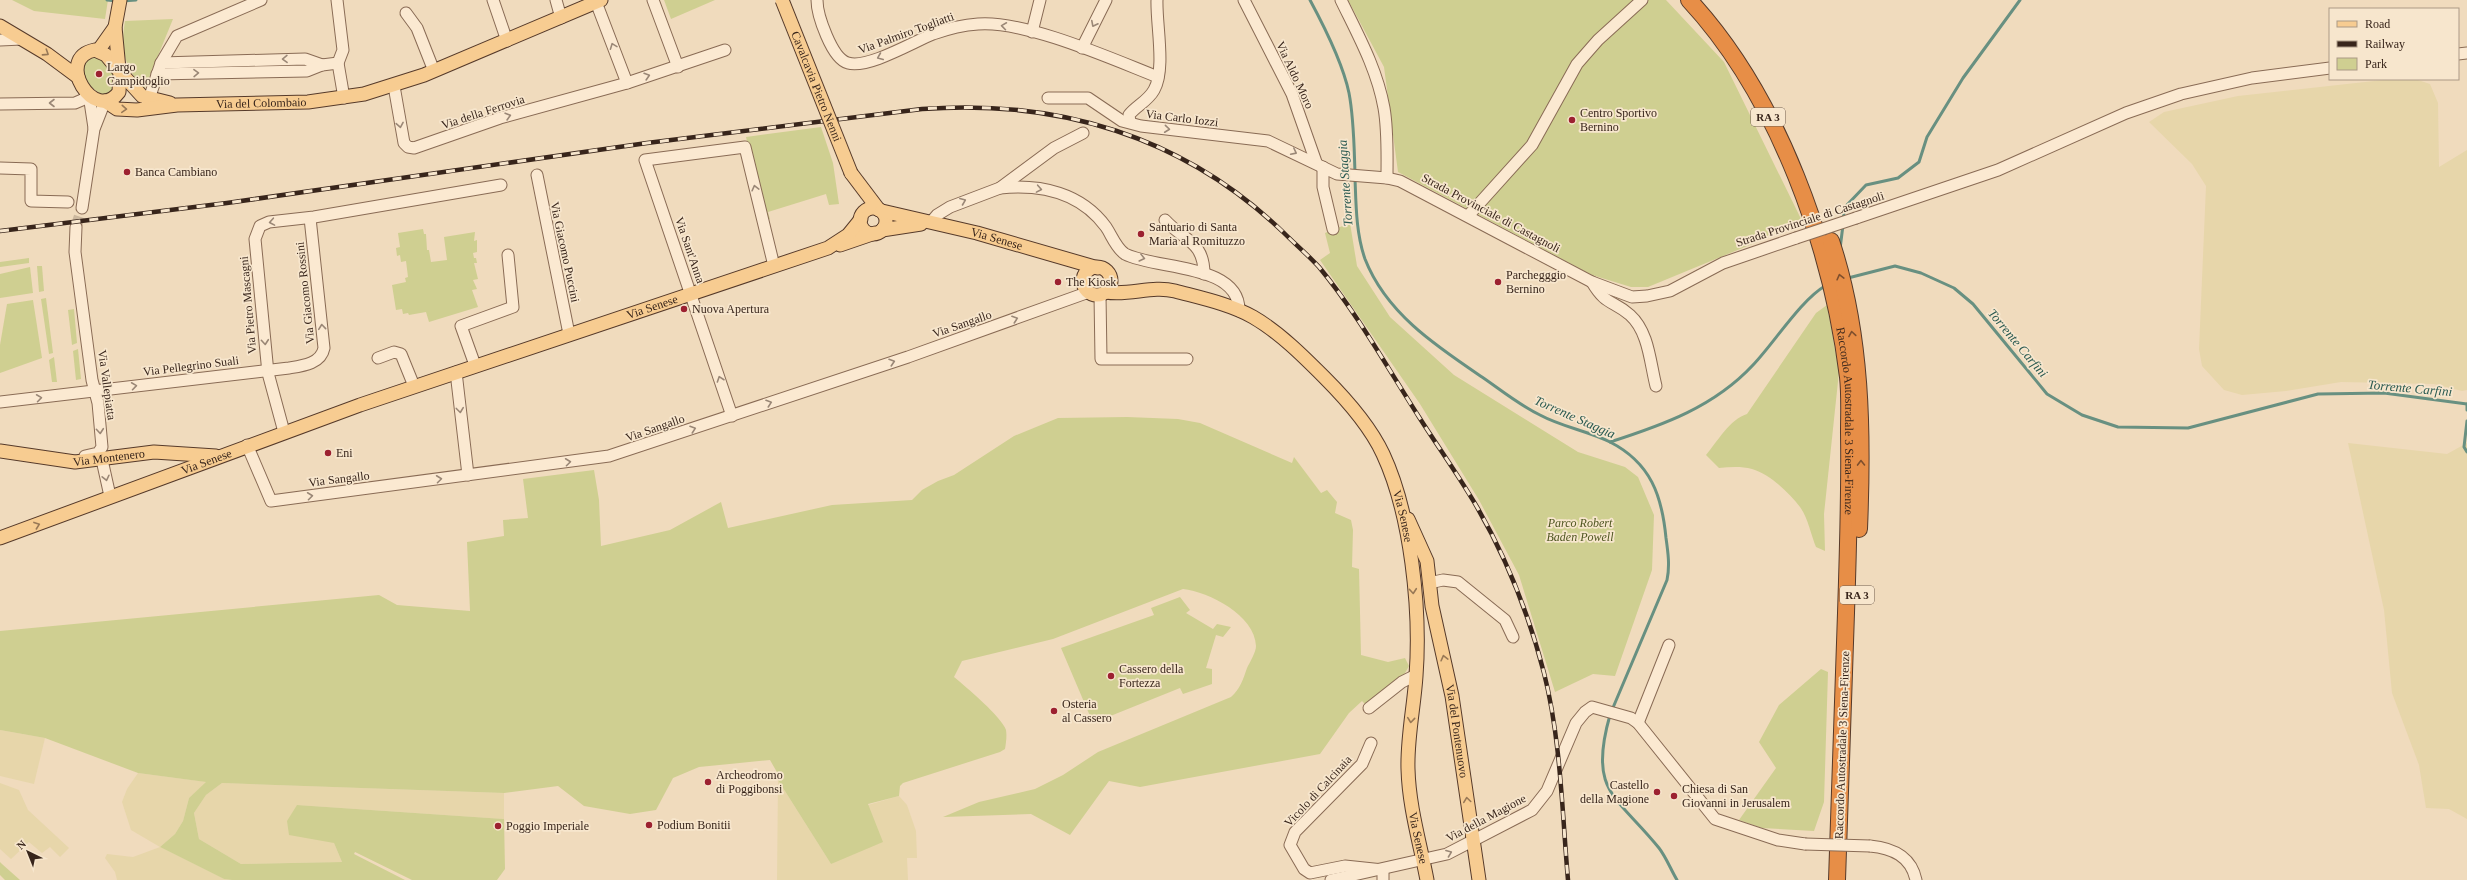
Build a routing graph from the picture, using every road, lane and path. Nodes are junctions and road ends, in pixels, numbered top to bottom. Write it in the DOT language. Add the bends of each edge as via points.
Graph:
graph roads {
  1 [pos="120,0"];
  2 [pos="261,0"];
  3 [pos="337,0"];
  4 [pos="493,0"];
  5 [pos="556,0"];
  6 [pos="653,0"];
  7 [pos="782,0"];
  8 [pos="817,0"];
  9 [pos="1040,0"];
  10 [pos="1106,0"];
  11 [pos="1157,0"];
  12 [pos="1244,0"];
  13 [pos="1341,0"];
  14 [pos="1642,0"];
  15 [pos="1689,0"];
  16 [pos="1704,0"];
  17 [pos="599,1"];
  18 [pos="406,13"];
  19 [pos="562,18"];
  20 [pos="0,26"];
  21 [pos="115,27"];
  22 [pos="1032,32"];
  23 [pos="22,39"];
  24 [pos="0,40"];
  25 [pos="507,41"];
  26 [pos="1082,48"];
  27 [pos="98,50"];
  28 [pos="725,50"];
  29 [pos="338,63"];
  30 [pos="678,67"];
  31 [pos="2329,68"];
  32 [pos="159,69"];
  33 [pos="120,70"];
  34 [pos="434,71"];
  35 [pos="78,77"];
  36 [pos="1158,77"];
  37 [pos="627,82"];
  38 [pos="394,86"];
  39 [pos="88,95"];
  40 [pos="344,98"];
  41 [pos="1048,98"];
  42 [pos="105,101"];
  43 [pos="0,104"];
  44 [pos="147,104"];
  45 [pos="1130,122"];
  46 [pos="94,129"];
  47 [pos="1083,133"];
  48 [pos="1319,165"];
  49 [pos="0,168"];
  50 [pos="851,173"];
  51 [pos="536,175"];
  52 [pos="1382,177"];
  53 [pos="501,185"];
  54 [pos="1000,188"];
  55 [pos="68,202"];
  56 [pos="82,208"];
  57 [pos="880,210"];
  58 [pos="862,216"];
  59 [pos="1468,216"];
  60 [pos="310,218"];
  61 [pos="1165,220"];
  62 [pos="931,222"];
  63 [pos="76,227"];
  64 [pos="1333,229"];
  65 [pos="878,232"];
  66 [pos="1827,245"];
  67 [pos="828,248"];
  68 [pos="508,255"];
  69 [pos="1062,256"];
  70 [pos="774,266"];
  71 [pos="1098,268"];
  72 [pos="1204,274"];
  73 [pos="1084,276"];
  74 [pos="1110,278"];
  75 [pos="1592,282"];
  76 [pos="1147,289"];
  77 [pos="691,293"];
  78 [pos="1098,293"];
  79 [pos="1239,311"];
  80 [pos="1843,312"];
  81 [pos="569,334"];
  82 [pos="378,358"];
  83 [pos="1186,359"];
  84 [pos="314,362"];
  85 [pos="475,365"];
  86 [pos="268,370"];
  87 [pos="456,372"];
  88 [pos="414,386"];
  89 [pos="1656,386"];
  90 [pos="95,392"];
  91 [pos="0,402"];
  92 [pos="732,416"];
  93 [pos="284,432"];
  94 [pos="247,445"];
  95 [pos="3,451"];
  96 [pos="154,452"];
  97 [pos="218,456"];
  98 [pos="102,460"];
  99 [pos="468,475"];
  100 [pos="166,476"];
  101 [pos="110,496"];
  102 [pos="1403,510"];
  103 [pos="0,538"];
  104 [pos="1428,566"];
  105 [pos="1411,569"];
  106 [pos="1429,583"];
  107 [pos="1513,638"];
  108 [pos="1669,645"];
  109 [pos="1416,675"];
  110 [pos="1369,708"];
  111 [pos="1634,720"];
  112 [pos="1370,743"];
  113 [pos="1473,840"];
  114 [pos="1423,860"];
  115 [pos="1383,875"];
  116 [pos="1332,880"];
  117 [pos="1427,880"];
  118 [pos="1479,880"];
  119 [pos="1837,880"];
  120 [pos="1848,880"];
  121 [pos="1916,880"];
  1 -- 21 [label="main road"];
  2 -- 32 [label="street" via="181,34 171,43"];
  3 -- 29 [label="street" via="343,50"];
  4 -- 25 [label="street"];
  5 -- 19 [label="street"];
  6 -- 30 [label="street"];
  7 -- 50 [label="main road, Cavalcavia Pietro Nenni, bridge"];
  22 -- 8 [label="street, Via Palmiro Togliatti, one-way" via="993,24 967,25 936,33 869,62 853,64 844,62 834,49 819,16"];
  9 -- 22 [label="street"];
  10 -- 26 [label="street, one-way"];
  11 -- 36 [label="street"];
  12 -- 48 [label="street, Via Aldo Moro" via="1292,94"];
  13 -- 52 [label="street" via="1370,59 1382,99 1387,136"];
  14 -- 59 [label="street" via="1594,44 1577,64 1532,145"];
  15 -- 66 [label="highway, Raccordo Autostradale 3 Siena-Firenze / RA 3" via="1737,62 1780,138"];
  16 -- 66 [label="highway, Raccordo Autostradale 3 Siena-Firenze / RA 3" via="1748,59 1790,135"];
  17 -- 19 [label="main road, Via del Colombaio"];
  37 -- 17 [label="street, one-way"];
  18 -- 34 [label="street" via="417,28"];
  19 -- 25 [label="main road, Via del Colombaio"];
  20 -- 23 [label="main road"];
  21 -- 27 [label="main road"];
  21 -- 33 [label="main road"];
  22 -- 26 [label="street, Via Palmiro Togliatti"];
  23 -- 24 [label="street"];
  23 -- 35 [label="main road, one-way"];
  25 -- 34 [label="main road, Via del Colombaio"];
  26 -- 36 [label="street, Via Palmiro Togliatti"];
  27 -- 33 [label="main road"];
  27 -- 35 [label="main road" via="89,52 80,61"];
  28 -- 30 [label="street, Via della Ferrovia"];
  29 -- 32 [label="street" via="322,65 307,71"];
  29 -- 40 [label="street"];
  37 -- 30 [label="street, Via della Ferrovia, one-way"];
  31 -- 75 [label="street, Strada Provinciale di Castagnoli, bridge" via="2252,78 2181,94 2126,113 1998,170 1723,263 1675,289 1654,296 1627,296"];
  32 -- 44 [label="street"];
  33 -- 42 [label="main road" via="119,92"];
  33 -- 44 [label="main road"];
  34 -- 38 [label="main road, Via del Colombaio"];
  35 -- 39 [label="main road"];
  36 -- 45 [label="street" via="1152,93 1129,115"];
  38 -- 37 [label="street, Via della Ferrovia, one-way" via="404,142 408,147 414,148 506,117"];
  38 -- 40 [label="main road, Via del Colombaio"];
  39 -- 42 [label="main road"];
  39 -- 43 [label="street, one-way" via="74,102"];
  39 -- 46 [label="street"];
  40 -- 44 [label="main road, Via del Colombaio" via="283,103"];
  41 -- 45 [label="street, Via Carlo Iozzi" via="1088,98 1122,121"];
  42 -- 44 [label="main road, one-way" via="117,109"];
  42 -- 46 [label="street"];
  45 -- 48 [label="street, Via Carlo Iozzi, one-way" via="1146,127 1268,141"];
  46 -- 56 [label="street"];
  47 -- 54 [label="street" via="1054,148"];
  48 -- 52 [label="street, Strada Provinciale di Castagnoli" via="1340,175"];
  48 -- 64 [label="street, Via Aldo Moro"];
  49 -- 55 [label="street" via="32,169 31,201"];
  50 -- 57 [label="main road, Cavalcavia Pietro Nenni"];
  50 -- 58 [label="main road, Cavalcavia Pietro Nenni"];
  51 -- 81 [label="street, Via Giacomo Puccini"];
  52 -- 59 [label="street, Strada Provinciale di Castagnoli" via="1411,186"];
  53 -- 60 [label="street"];
  62 -- 54 [label="street, one-way" via="954,205"];
  54 -- 72 [label="street, one-way" via="1028,187 1066,195 1094,213 1123,252"];
  57 -- 58 [label="main road" via="872,208"];
  57 -- 62 [label="main road, Via Senese"];
  57 -- 65 [label="main road" via="886,218"];
  58 -- 65 [label="main road" via="864,230"];
  58 -- 67 [label="main road, Via Senese" via="848,236"];
  59 -- 75 [label="street, Strada Provinciale di Castagnoli"];
  84 -- 60 [label="street, Via Giacomo Rossini, one-way" via="324,348"];
  60 -- 86 [label="street, Via Pietro Mascagni, one-way" via="269,222 260,226 256,232"];
  61 -- 72 [label="street" via="1199,249 1203,258"];
  62 -- 65 [label="main road, Via Senese"];
  62 -- 69 [label="main road, Via Senese"];
  63 -- 90 [label="street, Via Vallepiatta" via="74,252"];
  65 -- 67 [label="main road, Via Senese"];
  66 -- 80 [label="highway, Raccordo Autostradale 3 Siena-Firenze / RA 3"];
  67 -- 70 [label="main road, Via Senese"];
  68 -- 85 [label="street" via="513,307 461,326"];
  69 -- 71 [label="main road, Via Senese"];
  69 -- 73 [label="main road, Via Senese"];
  70 -- 77 [label="main road, Via Senese"];
  70 -- 77 [label="street, Via Sant'Anna, one-way" via="745,147 645,160"];
  71 -- 73 [label="main road" via="1090,270"];
  71 -- 74 [label="main road, Via Senese" via="1106,271"];
  72 -- 79 [label="street" via="1218,278 1232,289"];
  73 -- 78 [label="main road" via="1084,285"];
  74 -- 76 [label="main road, Via Senese" via="1120,284"];
  74 -- 78 [label="main road" via="1110,286"];
  75 -- 89 [label="street" via="1602,299 1630,315 1640,327"];
  76 -- 78 [label="main road, Via Senese"];
  76 -- 79 [label="main road, Via Senese" via="1175,291"];
  77 -- 81 [label="main road, Via Senese"];
  92 -- 77 [label="street, Via Sant'Anna, one-way"];
  78 -- 83 [label="street" via="1101,359"];
  92 -- 78 [label="street, Via Sangallo, one-way"];
  79 -- 102 [label="main road, Via Senese" via="1259,321 1282,338 1323,375 1350,406 1383,454"];
  80 -- 119 [label="highway, Raccordo Autostradale 3 Siena-Firenze / RA 3" via="1848,379 1850,477"];
  120 -- 80 [label="highway, Raccordo Autostradale 3 Siena-Firenze / RA 3, one-way" via="1862,474 1860,378"];
  81 -- 85 [label="main road, Via Senese"];
  82 -- 88 [label="street" via="394,352 401,354"];
  84 -- 86 [label="street, Via Pellegrino Suali"];
  85 -- 87 [label="main road, Via Senese"];
  90 -- 86 [label="street, Via Pellegrino Suali, one-way"];
  86 -- 93 [label="street, Via Pietro Mascagni"];
  87 -- 88 [label="main road, Via Senese"];
  87 -- 99 [label="street, one-way"];
  88 -- 93 [label="main road, Via Senese"];
  91 -- 90 [label="street, Via Pellegrino Suali, one-way"];
  90 -- 95 [label="street, Via Vallepiatta, one-way" via="102,447 99,452 72,456 26,449"];
  99 -- 92 [label="street, Via Sangallo, one-way" via="610,456"];
  93 -- 94 [label="main road, Via Senese"];
  94 -- 97 [label="main road, Via Senese"];
  94 -- 99 [label="street, Via Sangallo, one-way" via="272,501"];
  95 -- 98 [label="main road, Via Montenero" via="71,461"];
  96 -- 97 [label="main road, Via Montenero"];
  96 -- 98 [label="main road, Via Montenero"];
  96 -- 100 [label="main road" via="174,462"];
  97 -- 100 [label="main road, Via Senese"];
  98 -- 101 [label="street, one-way"];
  100 -- 101 [label="main road, Via Senese"];
  103 -- 101 [label="main road, Via Senese, one-way"];
  102 -- 104 [label="main road, Via del Pontenuovo"];
  102 -- 105 [label="main road, Via Senese"];
  104 -- 105 [label="main road" via="1418,562"];
  104 -- 106 [label="main road, Via del Pontenuovo"];
  105 -- 109 [label="main road, Via Senese, one-way"];
  106 -- 107 [label="street" via="1443,580 1458,582 1505,620"];
  113 -- 106 [label="main road, Via del Pontenuovo, one-way" via="1452,696"];
  108 -- 111 [label="street"];
  109 -- 110 [label="street" via="1402,682"];
  109 -- 114 [label="main road, Via Senese, one-way" via="1408,768 1412,809"];
  111 -- 113 [label="street, Via della Magione" via="1594,707 1586,710 1576,724 1547,791 1538,804 1525,814"];
  111 -- 121 [label="street, bridge" via="1702,806 1718,821 1778,840 1888,849 1901,855 1911,866"];
  112 -- 115 [label="street, Vicolo di Calcinaia" via="1365,760 1295,832 1290,845 1310,873 1346,866"];
  114 -- 113 [label="street, Via della Magione, one-way" via="1453,851"];
  113 -- 118 [label="main road, Via del Pontenuovo"];
  114 -- 115 [label="street, Via della Magione"];
  114 -- 117 [label="main road, Via Senese"];
  115 -- 116 [label="street, Via della Magione"];
}
